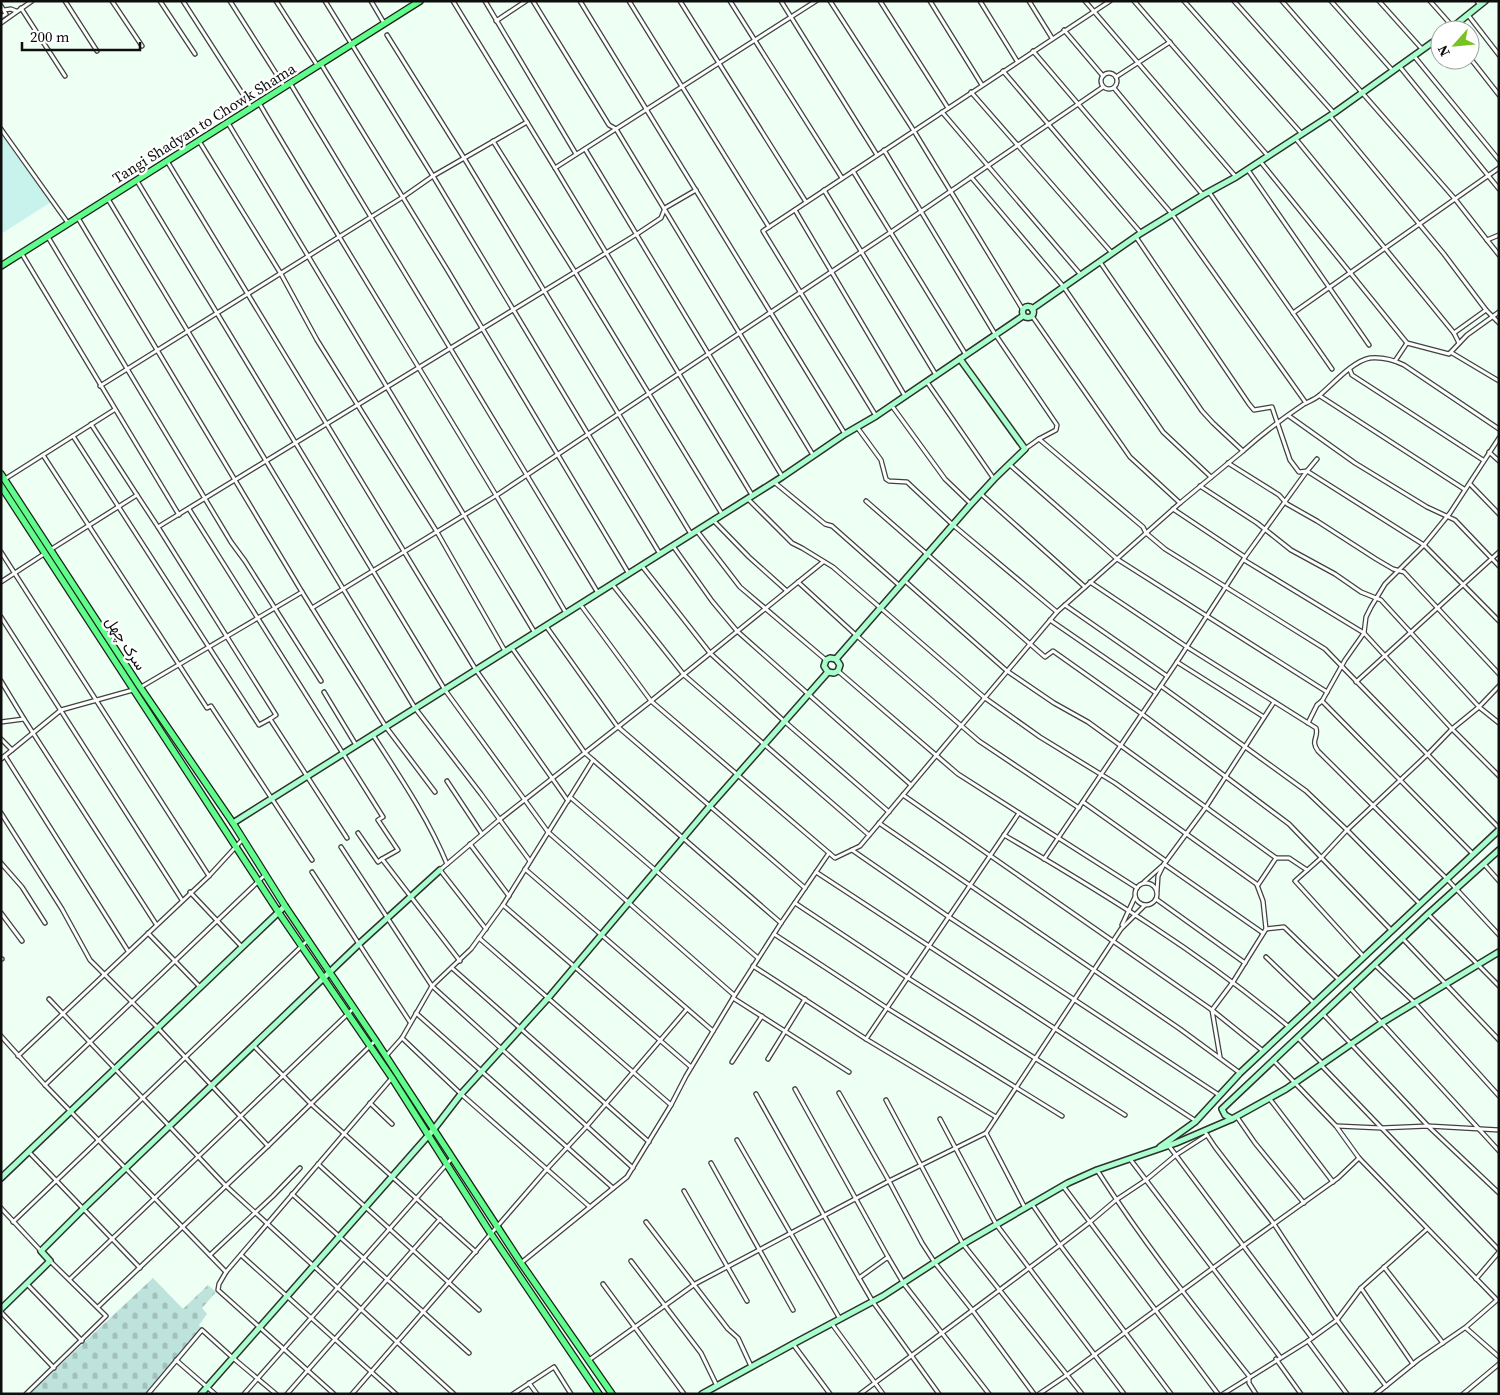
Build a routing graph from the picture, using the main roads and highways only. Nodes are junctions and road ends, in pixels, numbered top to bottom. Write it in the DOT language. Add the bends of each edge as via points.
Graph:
graph roads {
  1 [pos="419,1"];
  2 [pos="1480,2"];
  3 [pos="1461,20"];
  4 [pos="1430,45"];
  5 [pos="1,266"];
  6 [pos="1032,309"];
  7 [pos="1023,313"];
  8 [pos="960,360"];
  9 [pos="3,476"];
  10 [pos="1,486"];
  11 [pos="48,552"];
  12 [pos="836,659"];
  13 [pos="828,672"];
  14 [pos="137,689"];
  15 [pos="233,823"];
  16 [pos="1499,829"];
  17 [pos="1499,850"];
  18 [pos="440,870"];
  19 [pos="285,906"];
  20 [pos="278,913"];
  21 [pos="1499,952"];
  22 [pos="331,973"];
  23 [pos="324,979"];
  24 [pos="1234,1118"];
  25 [pos="434,1129"];
  26 [pos="428,1135"];
  27 [pos="1156,1150"];
  28 [pos="1,1178"];
  29 [pos="2,1308"];
  30 [pos="712,1392"];
  31 [pos="201,1394"];
  32 [pos="599,1394"];
  33 [pos="612,1394"];
  34 [pos="702,1394"];
  1 -- 5 [label="main road, Tangi Shadyan to Chowk Shama"];
  2 -- 3 [label="main road"];
  4 -- 6 [label="main road" via="1302,134 1138,235"];
  6 -- 7 [label="main road" via="1026,307"];
  6 -- 7 [label="main road" via="1029,318"];
  7 -- 8 [label="main road"];
  8 -- 12 [label="main road" via="1025,449 971,504"];
  8 -- 15 [label="main road" via="782,477"];
  9 -- 11 [label="main road, سرک چهل"];
  10 -- 11 [label="main road"];
  11 -- 14 [label="main road, سرک چهل"];
  12 -- 13 [label="main road" via="826,660 824,666"];
  12 -- 13 [label="main road" via="840,664 838,671"];
  13 -- 25 [label="main road"];
  14 -- 15 [label="main road, سرک چهل"];
  14 -- 20 [label="main road"];
  15 -- 19 [label="main road, سرک چهل"];
  16 -- 27 [label="main road" via="1240,1073 1196,1121"];
  17 -- 24 [label="main road" via="1222,1109 1225,1115"];
  18 -- 22 [label="main road"];
  19 -- 20 [label="main road"];
  19 -- 22 [label="main road, سرک چهل"];
  20 -- 23 [label="main road"];
  20 -- 28 [label="main road"];
  21 -- 24 [label="main road"];
  22 -- 23 [label="main road"];
  22 -- 25 [label="main road, سرک چهل"];
  23 -- 26 [label="main road"];
  23 -- 29 [label="main road" via="41,1251 50,1260"];
  24 -- 27 [label="main road" via="1206,1133"];
  25 -- 26 [label="main road"];
  25 -- 33 [label="main road, سرک چهل"];
  26 -- 31 [label="main road"];
  26 -- 32 [label="main road"];
  27 -- 30 [label="main road" via="1063,1185 963,1244 904,1284 751,1366"];
  30 -- 34 [label="main road"];
}
